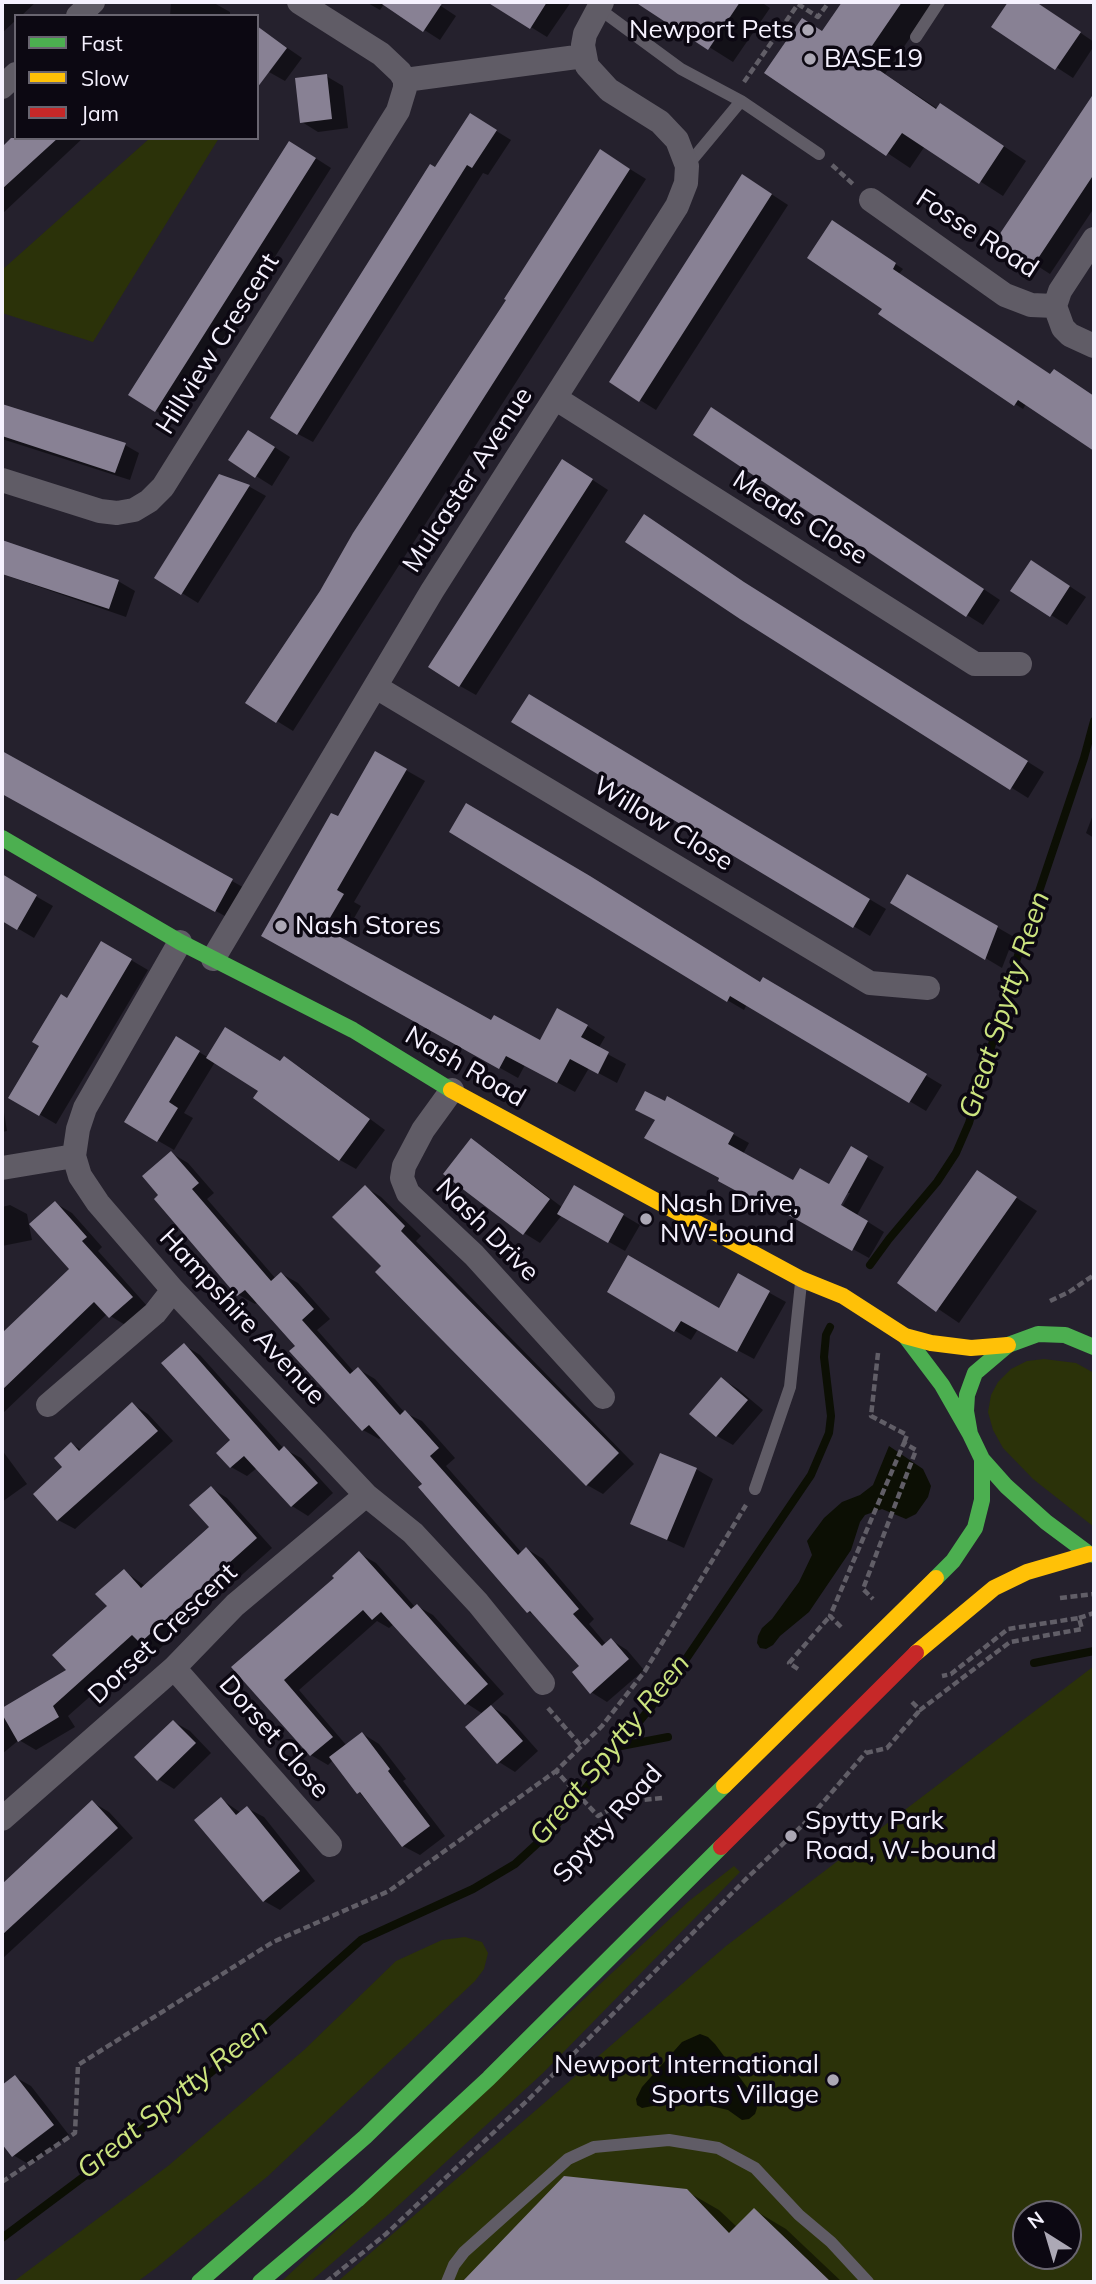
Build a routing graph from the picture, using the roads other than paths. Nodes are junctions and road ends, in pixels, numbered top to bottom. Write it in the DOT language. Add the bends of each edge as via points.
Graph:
graph roads {
  1 [pos="93,2"];
  2 [pos="299,2"];
  3 [pos="939,2"];
  4 [pos="600,5"];
  5 [pos="80,14"];
  6 [pos="916,37"];
  7 [pos="584,56"];
  8 [pos="405,80"];
  9 [pos="737,99"];
  10 [pos="819,154"];
  11 [pos="687,166"];
  12 [pos="871,200"];
  13 [pos="1094,239"];
  14 [pos="1055,306"];
  15 [pos="1094,346"];
  16 [pos="555,398"];
  17 [pos="2,480"];
  18 [pos="1020,664"];
  19 [pos="376,687"];
  20 [pos="2,838"];
  21 [pos="180,942"];
  22 [pos="213,959"];
  23 [pos="928,988"];
  24 [pos="452,1090"];
  25 [pos="74,1156"];
  26 [pos="2,1168"];
  27 [pos="801,1279"];
  28 [pos="173,1290"];
  29 [pos="1084,1322"];
  30 [pos="1065,1335"];
  31 [pos="905,1336"];
  32 [pos="1009,1345"];
  33 [pos="1094,1347"];
  34 [pos="603,1397"];
  35 [pos="48,1405"];
  36 [pos="970,1434"];
  37 [pos="982,1459"];
  38 [pos="755,1489"];
  39 [pos="366,1495"];
  40 [pos="1092,1555"];
  41 [pos="174,1668"];
  42 [pos="543,1683"];
  43 [pos="2,1819"];
  44 [pos="330,1845"];
  45 [pos="200,2282"];
  46 [pos="260,2282"];
  47 [pos="447,2282"];
  48 [pos="868,2282"];
  1 -- 5 [label="street"];
  2 -- 8 [label="street" via="381,54"];
  3 -- 6 [label="lane"];
  4 -- 7 [label="street" via="585,34"];
  4 -- 9 [label="lane" via="681,69"];
  7 -- 8 [label="street"];
  7 -- 11 [label="street" via="601,83 669,130"];
  8 -- 17 [label="street, Hillview Crescent" via="398,111 163,487 149,501 134,510 100,511"];
  9 -- 10 [label="lane"];
  9 -- 11 [label="lane"];
  11 -- 16 [label="street, Mulcaster Avenue" via="677,206"];
  12 -- 14 [label="street, Fosse Road" via="1005,295 1031,305"];
  13 -- 14 [label="street, Fosse Road"];
  14 -- 15 [label="street, Fosse Road" via="1063,328"];
  16 -- 18 [label="street, Meads Close" via="975,664"];
  16 -- 19 [label="street, Mulcaster Avenue"];
  19 -- 22 [label="street, Mulcaster Avenue"];
  19 -- 23 [label="street, Willow Close" via="870,983"];
  20 -- 21 [label="main road, Nash Road"];
  21 -- 22 [label="main road, Nash Road"];
  21 -- 25 [label="street" via="85,1108"];
  22 -- 24 [label="main road, Nash Road" via="353,1030"];
  24 -- 27 [label="main road, Nash Road"];
  24 -- 34 [label="street, Nash Drive" via="404,1166 402,1178 408,1193 474,1255"];
  25 -- 26 [label="street"];
  25 -- 28 [label="street, Hampshire Avenue" via="80,1176 98,1203"];
  27 -- 31 [label="main road, Nash Road" via="843,1296"];
  27 -- 38 [label="lane" via="790,1387"];
  28 -- 35 [label="street" via="155,1313"];
  28 -- 39 [label="street, Hampshire Avenue"];
  29 -- 30 [label="main road"];
  30 -- 32 [label="main road" via="1038,1334"];
  30 -- 33 [label="main road"];
  31 -- 32 [label="main road, Nash Road" via="971,1348"];
  31 -- 36 [label="main road, Nash Road" via="942,1385"];
  32 -- 36 [label="main road" via="975,1373 967,1395"];
  36 -- 37 [label="main road, Nash Road"];
  37 -- 40 [label="main road" via="1045,1522"];
  37 -- 45 [label="main road, Spytty Road" via="982,1500 975,1528 953,1561 365,2137"];
  39 -- 41 [label="street, Dorset Crescent" via="244,1597"];
  39 -- 42 [label="street, Hampshire Avenue" via="414,1534"];
  40 -- 46 [label="main road" via="1027,1572 994,1588 941,1632 489,2078"];
  41 -- 43 [label="street, Dorset Crescent"];
  41 -- 44 [label="street, Dorset Close"];
  47 -- 48 [label="lane" via="464,2252 568,2159 594,2147 669,2140 718,2148 755,2168"];
}
